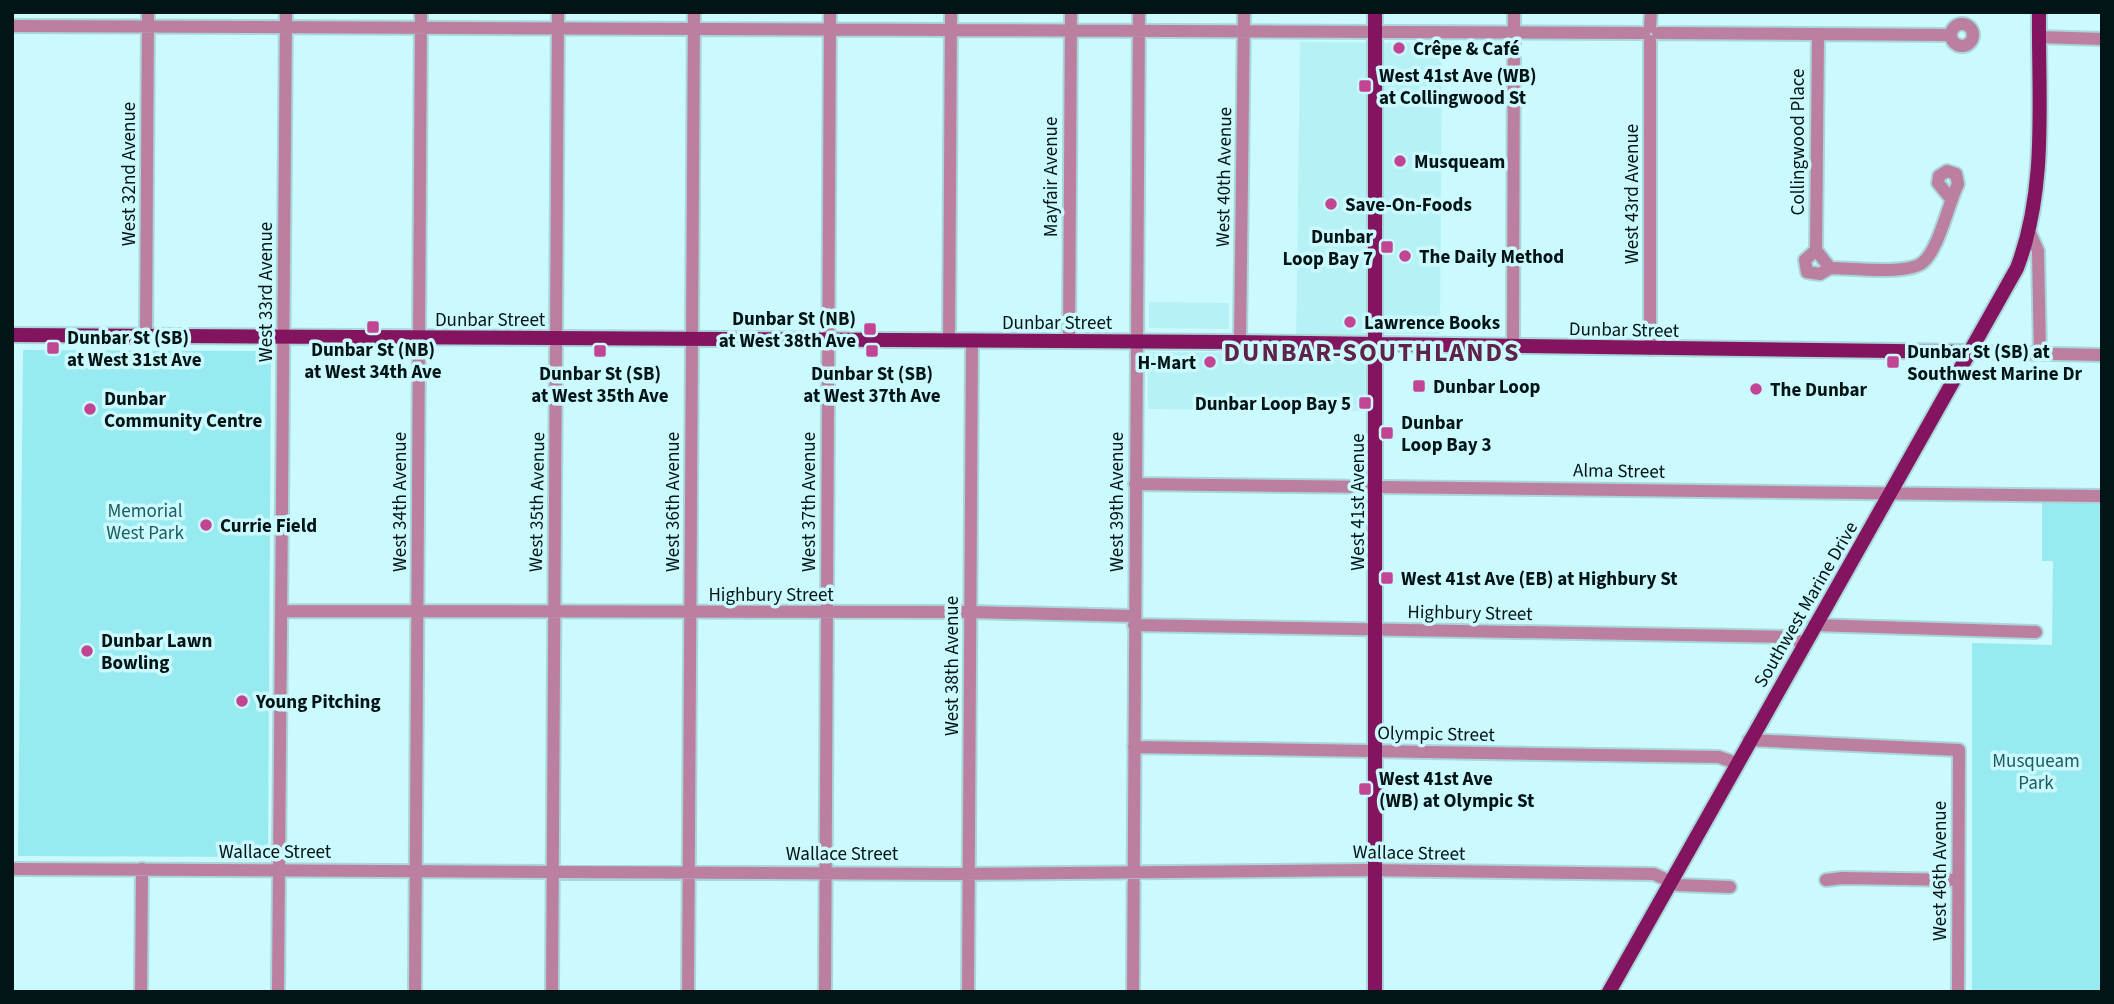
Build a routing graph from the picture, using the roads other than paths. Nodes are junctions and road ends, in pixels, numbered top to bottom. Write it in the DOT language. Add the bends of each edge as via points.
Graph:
graph roads {
  1 [pos="148,12"];
  2 [pos="286,12"];
  3 [pos="421,12"];
  4 [pos="558,12"];
  5 [pos="694,12"];
  6 [pos="830,12"];
  7 [pos="951,12"];
  8 [pos="1071,12"];
  9 [pos="1139,12"];
  10 [pos="1244,12"];
  11 [pos="1375,12"];
  12 [pos="1514,12"];
  13 [pos="1651,12"];
  14 [pos="2039,12"];
  15 [pos="12,26"];
  16 [pos="148,27"];
  17 [pos="285,27"];
  18 [pos="421,28"];
  19 [pos="558,28"];
  20 [pos="694,30"];
  21 [pos="830,31"];
  22 [pos="951,31"];
  23 [pos="1070,32"];
  24 [pos="1375,32"];
  25 [pos="1138,33"];
  26 [pos="1514,33"];
  27 [pos="1244,34"];
  28 [pos="1650,34"];
  29 [pos="1818,35"];
  30 [pos="1950,35"];
  31 [pos="2039,37"];
  32 [pos="2102,39"];
  33 [pos="1951,199"];
  34 [pos="2029,233"];
  35 [pos="1816,250"];
  36 [pos="1830,268"];
  37 [pos="12,335"];
  38 [pos="146,336"];
  39 [pos="284,337"];
  40 [pos="419,338"];
  41 [pos="556,338"];
  42 [pos="692,339"];
  43 [pos="828,340"];
  44 [pos="949,341"];
  45 [pos="971,341"];
  46 [pos="1069,341"];
  47 [pos="1136,342"];
  48 [pos="1240,342"];
  49 [pos="1376,344"];
  50 [pos="1513,347"];
  51 [pos="1650,349"];
  52 [pos="1970,352"];
  53 [pos="2040,354"];
  54 [pos="2102,355"];
  55 [pos="1135,484"];
  56 [pos="1376,485"];
  57 [pos="1890,493"];
  58 [pos="2102,496"];
  59 [pos="281,611"];
  60 [pos="417,611"];
  61 [pos="554,612"];
  62 [pos="691,612"];
  63 [pos="970,612"];
  64 [pos="827,613"];
  65 [pos="1134,620"];
  66 [pos="1814,625"];
  67 [pos="1376,630"];
  68 [pos="2036,632"];
  69 [pos="1803,644"];
  70 [pos="1749,740"];
  71 [pos="1134,747"];
  72 [pos="1376,751"];
  73 [pos="1736,763"];
  74 [pos="12,869"];
  75 [pos="142,869"];
  76 [pos="279,870"];
  77 [pos="1376,870"];
  78 [pos="416,871"];
  79 [pos="552,871"];
  80 [pos="1133,872"];
  81 [pos="688,873"];
  82 [pos="825,873"];
  83 [pos="968,874"];
  84 [pos="1826,880"];
  85 [pos="1958,880"];
  86 [pos="1669,881"];
  87 [pos="1730,887"];
  88 [pos="141,992"];
  89 [pos="278,992"];
  90 [pos="415,992"];
  91 [pos="552,992"];
  92 [pos="688,992"];
  93 [pos="824,992"];
  94 [pos="968,992"];
  95 [pos="1133,992"];
  96 [pos="1375,992"];
  97 [pos="1609,992"];
  98 [pos="1958,992"];
  1 -- 16 [label="street, West 32nd Avenue"];
  2 -- 17 [label="street, West 33rd Avenue"];
  3 -- 18 [label="street, West 34th Avenue"];
  4 -- 19 [label="street, West 35th Avenue"];
  5 -- 20 [label="street, West 36th Avenue"];
  6 -- 21 [label="street, West 37th Avenue"];
  7 -- 22 [label="street"];
  8 -- 23 [label="street, Mayfair Avenue"];
  9 -- 25 [label="street, West 39th Avenue"];
  10 -- 27 [label="street, West 40th Avenue"];
  11 -- 24 [label="main road, West 41st Avenue"];
  12 -- 26 [label="street"];
  13 -- 28 [label="street, West 43rd Avenue"];
  14 -- 31 [label="main road, Southwest Marine Drive"];
  15 -- 16 [label="street"];
  16 -- 17 [label="street"];
  16 -- 38 [label="street, West 32nd Avenue"];
  17 -- 18 [label="street"];
  17 -- 39 [label="street, West 33rd Avenue"];
  18 -- 19 [label="street"];
  18 -- 40 [label="street, West 34th Avenue"];
  19 -- 20 [label="street"];
  19 -- 41 [label="street, West 35th Avenue"];
  20 -- 21 [label="street"];
  20 -- 42 [label="street, West 36th Avenue"];
  21 -- 22 [label="street"];
  21 -- 43 [label="street, West 37th Avenue"];
  22 -- 23 [label="street"];
  22 -- 44 [label="street"];
  23 -- 25 [label="street"];
  23 -- 46 [label="street, Mayfair Avenue"];
  24 -- 26 [label="street"];
  24 -- 27 [label="street"];
  24 -- 49 [label="main road, West 41st Avenue"];
  25 -- 27 [label="street"];
  25 -- 47 [label="street, West 39th Avenue"];
  26 -- 28 [label="street"];
  26 -- 50 [label="street"];
  27 -- 48 [label="street, West 40th Avenue"];
  28 -- 29 [label="street"];
  28 -- 51 [label="street, West 43rd Avenue"];
  29 -- 30 [label="street"];
  29 -- 35 [label="street, Collingwood Place"];
  31 -- 32 [label="street"];
  31 -- 34 [label="main road, Southwest Marine Drive" via="2037,190"];
  33 -- 36 [label="street, Collingwood Place" via="1922,263 1908,269"];
  34 -- 52 [label="main road, Southwest Marine Drive" via="2017,268"];
  34 -- 53 [label="street, Southwest Marine Drive" via="2038,251"];
  35 -- 36 [label="street"];
  35 -- 36 [label="street, Collingwood Place" via="1805,260 1807,272 1820,274"];
  37 -- 38 [label="main road, Dunbar Street"];
  38 -- 39 [label="main road, Dunbar Street"];
  39 -- 40 [label="main road, Dunbar Street"];
  39 -- 59 [label="street, West 33rd Avenue"];
  40 -- 41 [label="main road, Dunbar Street"];
  40 -- 60 [label="street, West 34th Avenue"];
  41 -- 42 [label="main road, Dunbar Street"];
  41 -- 61 [label="street, West 35th Avenue"];
  42 -- 43 [label="main road, Dunbar Street"];
  42 -- 62 [label="street, West 36th Avenue"];
  43 -- 44 [label="main road, Dunbar Street"];
  43 -- 64 [label="street, West 37th Avenue"];
  44 -- 45 [label="main road, Dunbar Street"];
  45 -- 46 [label="main road, Dunbar Street"];
  45 -- 63 [label="street, West 38th Avenue"];
  46 -- 47 [label="main road, Dunbar Street"];
  47 -- 48 [label="main road, Dunbar Street"];
  47 -- 55 [label="street, West 39th Avenue"];
  48 -- 49 [label="main road, Dunbar Street"];
  49 -- 50 [label="main road, Dunbar Street"];
  49 -- 56 [label="main road, West 41st Avenue"];
  50 -- 51 [label="main road, Dunbar Street"];
  51 -- 52 [label="main road, Dunbar Street"];
  52 -- 53 [label="street, Dunbar Street"];
  52 -- 57 [label="main road, Southwest Marine Drive"];
  53 -- 54 [label="street, Dunbar Street"];
  55 -- 56 [label="street, Alma Street"];
  55 -- 65 [label="street, West 39th Avenue"];
  56 -- 57 [label="street, Alma Street"];
  56 -- 67 [label="main road, West 41st Avenue"];
  57 -- 58 [label="street, Alma Street"];
  57 -- 66 [label="main road, Southwest Marine Drive"];
  59 -- 60 [label="street, Highbury Street"];
  59 -- 76 [label="street, West 33rd Avenue"];
  60 -- 61 [label="street, Highbury Street"];
  60 -- 78 [label="street, West 34th Avenue"];
  61 -- 62 [label="street, Highbury Street"];
  61 -- 79 [label="street, West 35th Avenue"];
  62 -- 64 [label="street, Highbury Street"];
  62 -- 81 [label="street, West 36th Avenue"];
  63 -- 64 [label="street, Highbury Street"];
  63 -- 65 [label="street, Highbury Street"];
  63 -- 83 [label="street, West 38th Avenue"];
  64 -- 82 [label="street, West 37th Avenue"];
  65 -- 67 [label="street, Highbury Street"];
  65 -- 71 [label="street, West 39th Avenue"];
  66 -- 68 [label="street"];
  66 -- 69 [label="main road, Southwest Marine Drive"];
  67 -- 69 [label="street, Highbury Street" via="1792,637"];
  67 -- 72 [label="main road, West 41st Avenue"];
  69 -- 70 [label="main road, Southwest Marine Drive"];
  70 -- 73 [label="main road, Southwest Marine Drive"];
  70 -- 85 [label="street, West 46th Avenue" via="1959,750"];
  71 -- 72 [label="street, Olympic Street"];
  71 -- 80 [label="street, West 39th Avenue"];
  72 -- 73 [label="street, Olympic Street" via="1719,757"];
  72 -- 77 [label="main road, West 41st Avenue"];
  73 -- 86 [label="main road, Southwest Marine Drive"];
  74 -- 75 [label="street, Wallace Street"];
  75 -- 76 [label="street, Wallace Street"];
  75 -- 88 [label="street"];
  76 -- 78 [label="street, Wallace Street"];
  76 -- 89 [label="street, West 33rd Avenue"];
  77 -- 80 [label="street, Wallace Street"];
  77 -- 86 [label="street, Wallace Street" via="1654,874"];
  77 -- 96 [label="main road, West 41st Avenue"];
  78 -- 79 [label="street, Wallace Street"];
  78 -- 90 [label="street, West 34th Avenue"];
  79 -- 81 [label="street, Wallace Street"];
  79 -- 91 [label="street, West 35th Avenue"];
  80 -- 83 [label="street, Wallace Street"];
  80 -- 95 [label="street, West 39th Avenue"];
  81 -- 82 [label="street, Wallace Street"];
  81 -- 92 [label="street, West 36th Avenue"];
  82 -- 83 [label="street, Wallace Street"];
  82 -- 93 [label="street, West 37th Avenue"];
  83 -- 94 [label="street, West 38th Avenue"];
  84 -- 85 [label="street"];
  85 -- 98 [label="street, West 46th Avenue"];
  86 -- 87 [label="street, Wallace Street"];
  86 -- 97 [label="main road, Southwest Marine Drive"];
}
